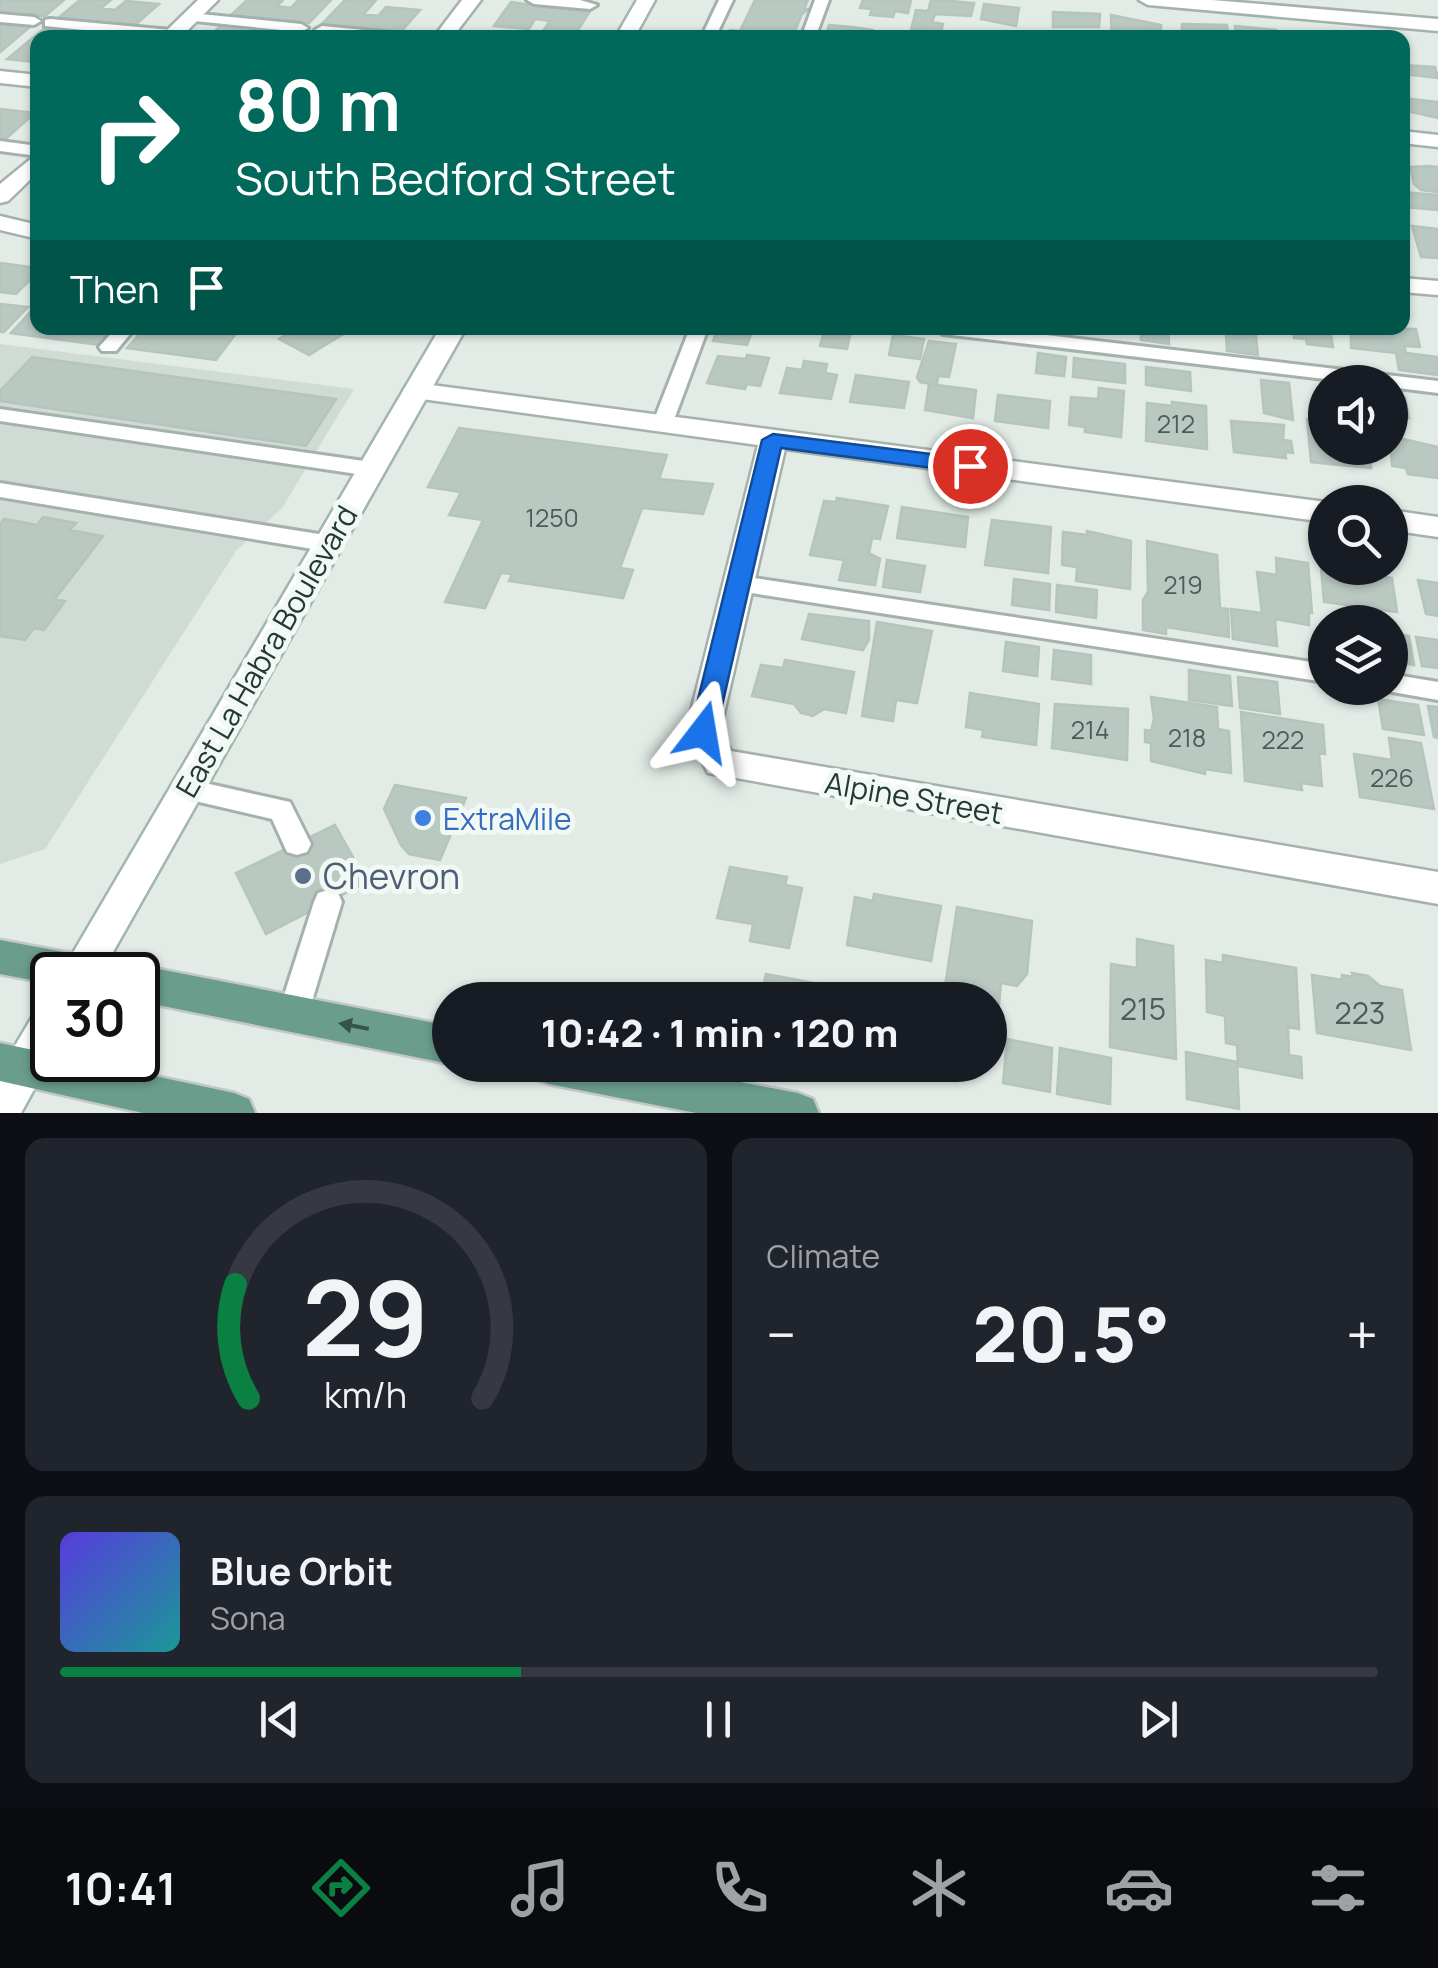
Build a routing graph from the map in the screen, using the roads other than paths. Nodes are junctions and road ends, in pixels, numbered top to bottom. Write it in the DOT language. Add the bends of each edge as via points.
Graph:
graph roads {
  1 [pos="209,0"];
  2 [pos="472,0"];
  3 [pos="534,0"];
  4 [pos="646,0"];
  5 [pos="726,0"];
  6 [pos="822,0"];
  7 [pos="1148,0"];
  8 [pos="590,5"];
  9 [pos="190,17"];
  10 [pos="0,18"];
  11 [pos="1438,25"];
  12 [pos="301,28"];
  13 [pos="115,30"];
  14 [pos="176,30"];
  15 [pos="448,30"];
  16 [pos="629,30"];
  17 [pos="712,30"];
  18 [pos="811,30"];
  19 [pos="0,77"];
  20 [pos="30,80"];
  21 [pos="1410,139"];
  22 [pos="1438,141"];
  23 [pos="0,146"];
  24 [pos="30,149"];
  25 [pos="30,167"];
  26 [pos="0,196"];
  27 [pos="1,225"];
  28 [pos="30,230"];
  29 [pos="1410,285"];
  30 [pos="1438,288"];
  31 [pos="119,335"];
  32 [pos="449,335"];
  33 [pos="696,335"];
  34 [pos="1002,335"];
  35 [pos="109,346"];
  36 [pos="1438,387"];
  37 [pos="416,391"];
  38 [pos="0,415"];
  39 [pos="662,426"];
  40 [pos="773,440"];
  41 [pos="372,469"];
  42 [pos="0,490"];
  43 [pos="1308,510"];
  44 [pos="1408,522"];
  45 [pos="1438,526"];
  46 [pos="325,543"];
  47 [pos="740,584"];
  48 [pos="1308,670"];
  49 [pos="1408,686"];
  50 [pos="1438,690"];
  51 [pos="186,790"];
  52 [pos="297,844"];
  53 [pos="1438,888"];
  54 [pos="328,902"];
  55 [pos="98,952"];
  56 [pos="0,957"];
  57 [pos="30,963"];
  58 [pos="160,987"];
  59 [pos="293,1014"];
  60 [pos="432,1041"];
  61 [pos="30,1045"];
  62 [pos="12,1065"];
  63 [pos="637,1082"];
  64 [pos="0,1110"];
  65 [pos="234,1113"];
  66 [pos="798,1113"];
  1 -- 9 [label="street"];
  2 -- 15 [label="street"];
  3 -- 8 [label="lane"];
  4 -- 16 [label="street"];
  5 -- 17 [label="lane"];
  6 -- 18 [label="lane"];
  7 -- 11 [label="street"];
  9 -- 12 [label="lane"];
  9 -- 14 [label="street"];
  10 -- 13 [label="lane"];
  19 -- 20 [label="street"];
  21 -- 22 [label="street"];
  23 -- 24 [label="lane"];
  25 -- 26 [label="street"];
  27 -- 28 [label="street"];
  29 -- 30 [label="street"];
  31 -- 35 [label="lane"];
  32 -- 37 [label="street, East La Habra Boulevard"];
  33 -- 39 [label="lane"];
  34 -- 36 [label="lane"];
  37 -- 39 [label="street"];
  37 -- 41 [label="street, East La Habra Boulevard"];
  38 -- 41 [label="lane"];
  39 -- 40 [label="street"];
  40 -- 43 [label="street"];
  40 -- 47 [label="street, Alpine Street"];
  41 -- 46 [label="street, East La Habra Boulevard"];
  42 -- 46 [label="lane"];
  44 -- 45 [label="street"];
  46 -- 51 [label="street, East La Habra Boulevard"];
  47 -- 48 [label="lane"];
  47 -- 53 [label="street, Alpine Street" via="703,732 720,764"];
  49 -- 50 [label="lane"];
  51 -- 52 [label="lane" via="281,810"];
  51 -- 55 [label="street, East La Habra Boulevard"];
  54 -- 59 [label="lane"];
  56 -- 57 [label="main road"];
  58 -- 59 [label="main road"];
  60 -- 59 [label="main road, one-way"];
  61 -- 62 [label="street"];
  62 -- 64 [label="street"];
  62 -- 65 [label="main road"];
  63 -- 66 [label="main road"];
}
